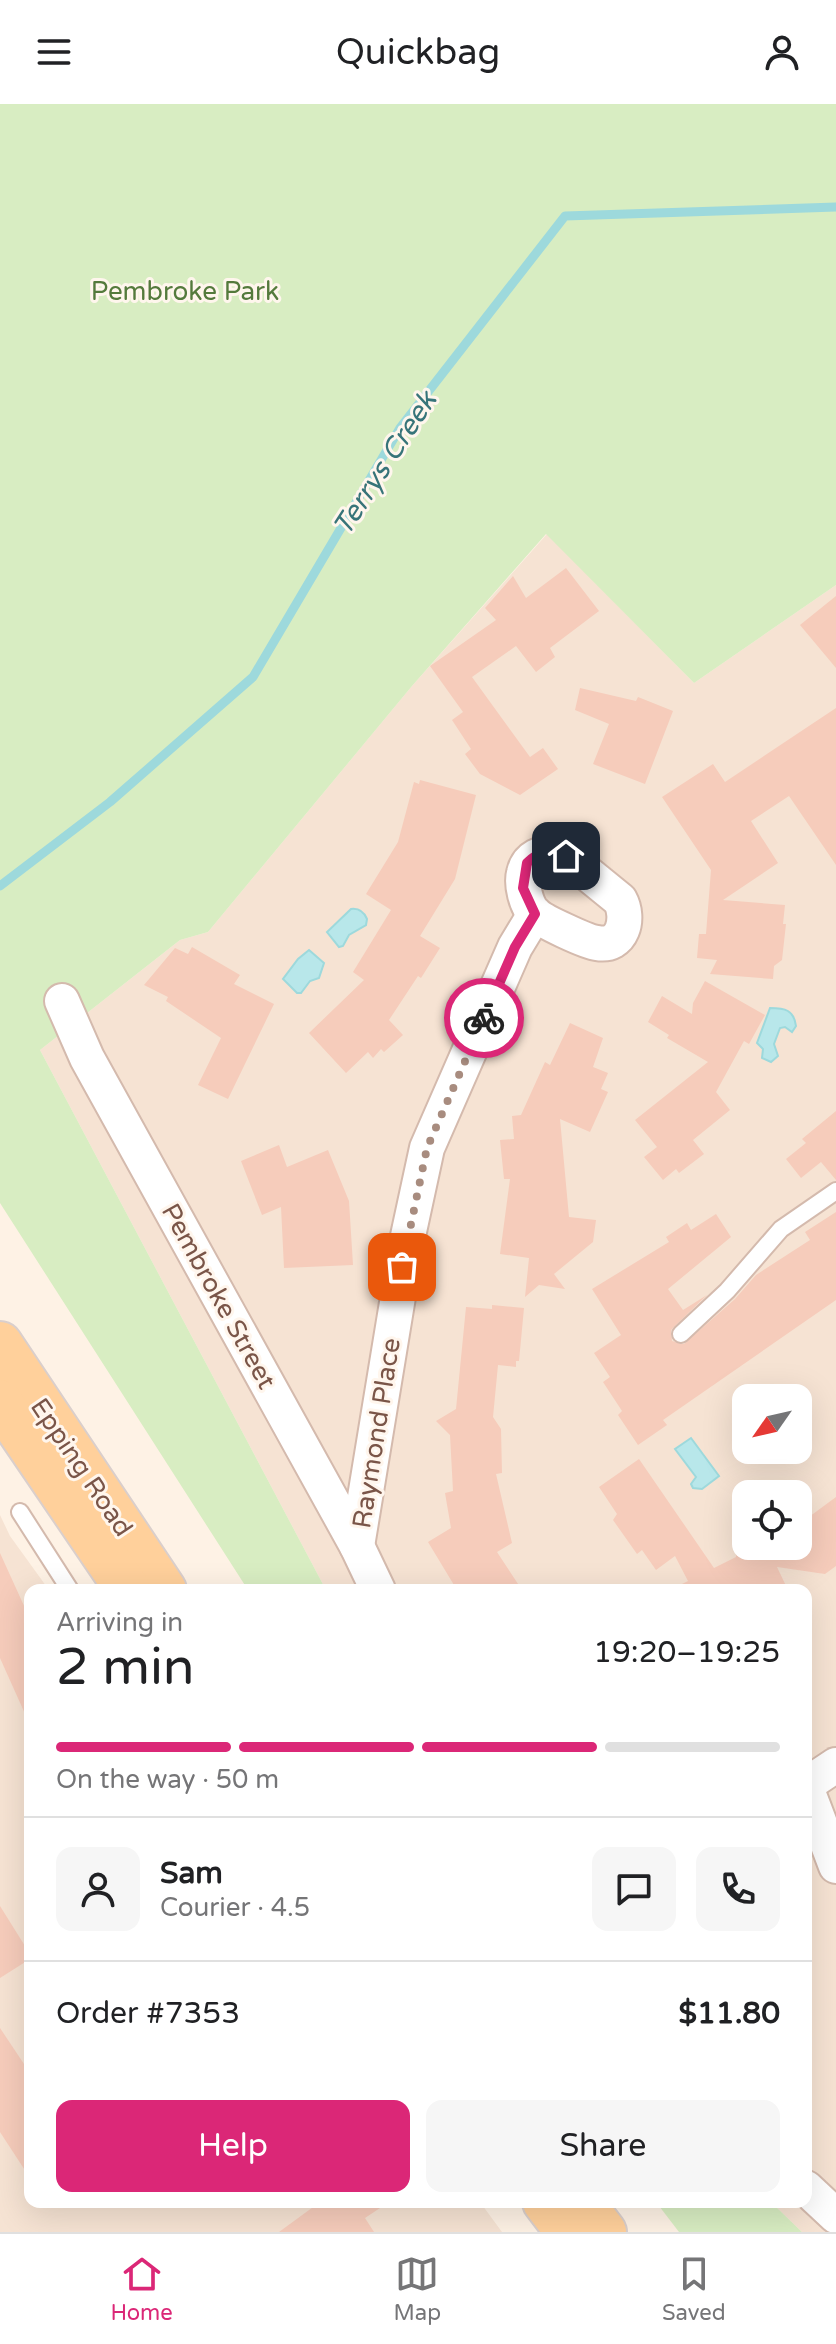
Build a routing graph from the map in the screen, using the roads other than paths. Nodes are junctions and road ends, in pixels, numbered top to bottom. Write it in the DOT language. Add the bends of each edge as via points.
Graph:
graph roads {
  1 [pos="535,914"];
  2 [pos="62,1001"];
  3 [pos="836,1191"];
  4 [pos="681,1334"];
  5 [pos="0,1344"];
  6 [pos="0,1402"];
  7 [pos="20,1512"];
  8 [pos="357,1546"];
  9 [pos="66,1584"];
  10 [pos="124,1584"];
  11 [pos="160,1584"];
  12 [pos="375,1584"];
  13 [pos="836,1765"];
  14 [pos="812,1782"];
  15 [pos="812,1802"];
  16 [pos="836,1866"];
  17 [pos="812,2194"];
  18 [pos="550,2208"];
  19 [pos="586,2208"];
  20 [pos="836,2216"];
  21 [pos="568,2232"];
  22 [pos="604,2232"];
  1 -- 8 [label="street, Raymond Place" via="515,947 427,1148"];
  2 -- 8 [label="street, Pembroke Street" via="87,1058"];
  3 -- 4 [label="lane" via="781,1229"];
  5 -- 11 [label="main road, Epping Road"];
  6 -- 10 [label="main road, Epping Road"];
  7 -- 9 [label="lane"];
  8 -- 12 [label="street, Pembroke Street"];
  13 -- 14 [label="street"];
  15 -- 16 [label="street"];
  17 -- 20 [label="street"];
  18 -- 21 [label="main road"];
  19 -- 22 [label="main road"];
}
